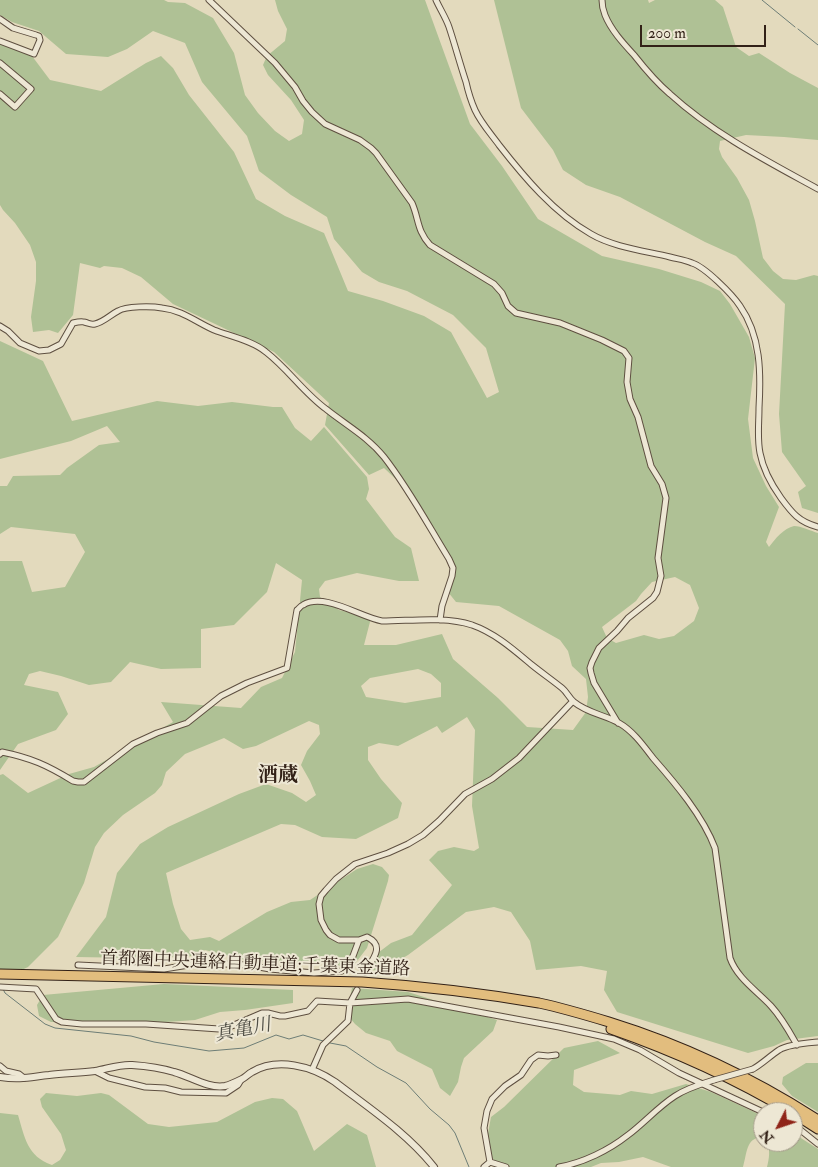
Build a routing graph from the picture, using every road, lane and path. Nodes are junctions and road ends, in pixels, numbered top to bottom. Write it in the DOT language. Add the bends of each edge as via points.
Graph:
graph roads {
  1 [pos="208,0"];
  2 [pos="436,0"];
  3 [pos="602,0"];
  4 [pos="0,19"];
  5 [pos="0,41"];
  6 [pos="0,63"];
  7 [pos="0,94"];
  8 [pos="818,189"];
  9 [pos="0,326"];
  10 [pos="818,527"];
  11 [pos="440,620"];
  12 [pos="573,702"];
  13 [pos="618,723"];
  14 [pos="0,754"];
  15 [pos="359,940"];
  16 [pos="78,965"];
  17 [pos="365,972"];
  18 [pos="0,974"];
  19 [pos="0,987"];
  20 [pos="357,990"];
  21 [pos="508,999"];
  22 [pos="350,1003"];
  23 [pos="818,1042"];
  24 [pos="797,1045"];
  25 [pos="556,1055"];
  26 [pos="0,1066"];
  27 [pos="312,1070"];
  28 [pos="95,1071"];
  29 [pos="0,1077"];
  30 [pos="25,1079"];
  31 [pos="243,1079"];
  32 [pos="702,1083"];
  33 [pos="773,1102"];
  34 [pos="753,1107"];
  35 [pos="803,1120"];
  36 [pos="818,1120"];
  37 [pos="818,1129"];
  38 [pos="803,1132"];
  39 [pos="818,1144"];
  40 [pos="490,1162"];
  41 [pos="434,1167"];
  42 [pos="484,1167"];
  43 [pos="506,1167"];
  44 [pos="559,1167"];
  1 -- 13 [label="street" via="275,63 319,120 366,144 376,153 412,203 422,236 430,245 494,284 516,313 560,323 624,351 629,358 627,382 630,399 651,466 666,498 657,592 599,648 590,668 594,683"];
  2 -- 10 [label="street" via="449,28 475,110 530,183 592,235 694,263 740,306 752,332 760,364 758,432 764,467 789,510 798,519"];
  3 -- 8 [label="street" via="604,14 611,27 669,94 720,133"];
  4 -- 5 [label="street" via="13,28 39,36 40,40 34,54"];
  6 -- 7 [label="street" via="31,89 15,108"];
  9 -- 11 [label="street" via="24,346 39,351 49,350 62,344 73,323 97,324 119,310 136,307 161,308 179,312 212,329 260,347 325,408 371,443 401,481 452,568"];
  11 -- 12 [label="street" via="472,625 498,638 564,689"];
  11 -- 14 [label="street" via="382,621 336,604 303,605 297,610 287,668 221,696 187,723 134,744 84,782 73,781 44,764 22,756"];
  12 -- 13 [label="street"];
  12 -- 15 [label="street" via="519,758 465,794 423,835 388,853 355,864 326,890 319,904 326,930 339,940"];
  13 -- 24 [label="street" via="641,743 676,784 712,838 732,963 782,1020"];
  15 -- 16 [label="street" via="353,956 342,970 314,973 201,963 164,969"];
  15 -- 17 [label="street" via="367,937 376,943 376,954"];
  18 -- 21 [label="highway, 首都圏中央連絡自動車道;千葉東金道路" via="362,982 411,985"];
  19 -- 22 [label="street" via="36,989 56,1019 82,1024 219,1029 262,1013 280,1016 308,1010 317,1001"];
  20 -- 22 [label="street"];
  21 -- 33 [label="highway, 首都圏中央連絡自動車道;千葉東金道路" via="564,1013 648,1042"];
  21 -- 36 [label="highway, 首都圏中央連絡自動車道;千葉東金道路" via="597,1018 674,1044 751,1081"];
  22 -- 27 [label="street" via="348,1021 324,1045"];
  22 -- 32 [label="street" via="408,999 614,1039"];
  23 -- 24 [label="street"];
  24 -- 32 [label="street, bridge" via="779,1050 753,1069"];
  25 -- 40 [label="street" via="538,1055 521,1075 492,1099 484,1128"];
  26 -- 30 [label="street"];
  27 -- 31 [label="street" via="270,1066 251,1072"];
  27 -- 41 [label="street" via="335,1082 396,1128"];
  28 -- 30 [label="street"];
  28 -- 31 [label="street" via="145,1066 224,1086"];
  28 -- 31 [label="street" via="145,1087 181,1092 226,1093"];
  29 -- 30 [label="street"];
  32 -- 34 [label="street"];
  32 -- 44 [label="street" via="676,1096 630,1134 606,1149"];
  35 -- 37 [label="highway, 首都圏中央連絡自動車道;千葉東金道路"];
  38 -- 39 [label="street"];
  40 -- 42 [label="street"];
  40 -- 43 [label="street"];
}
